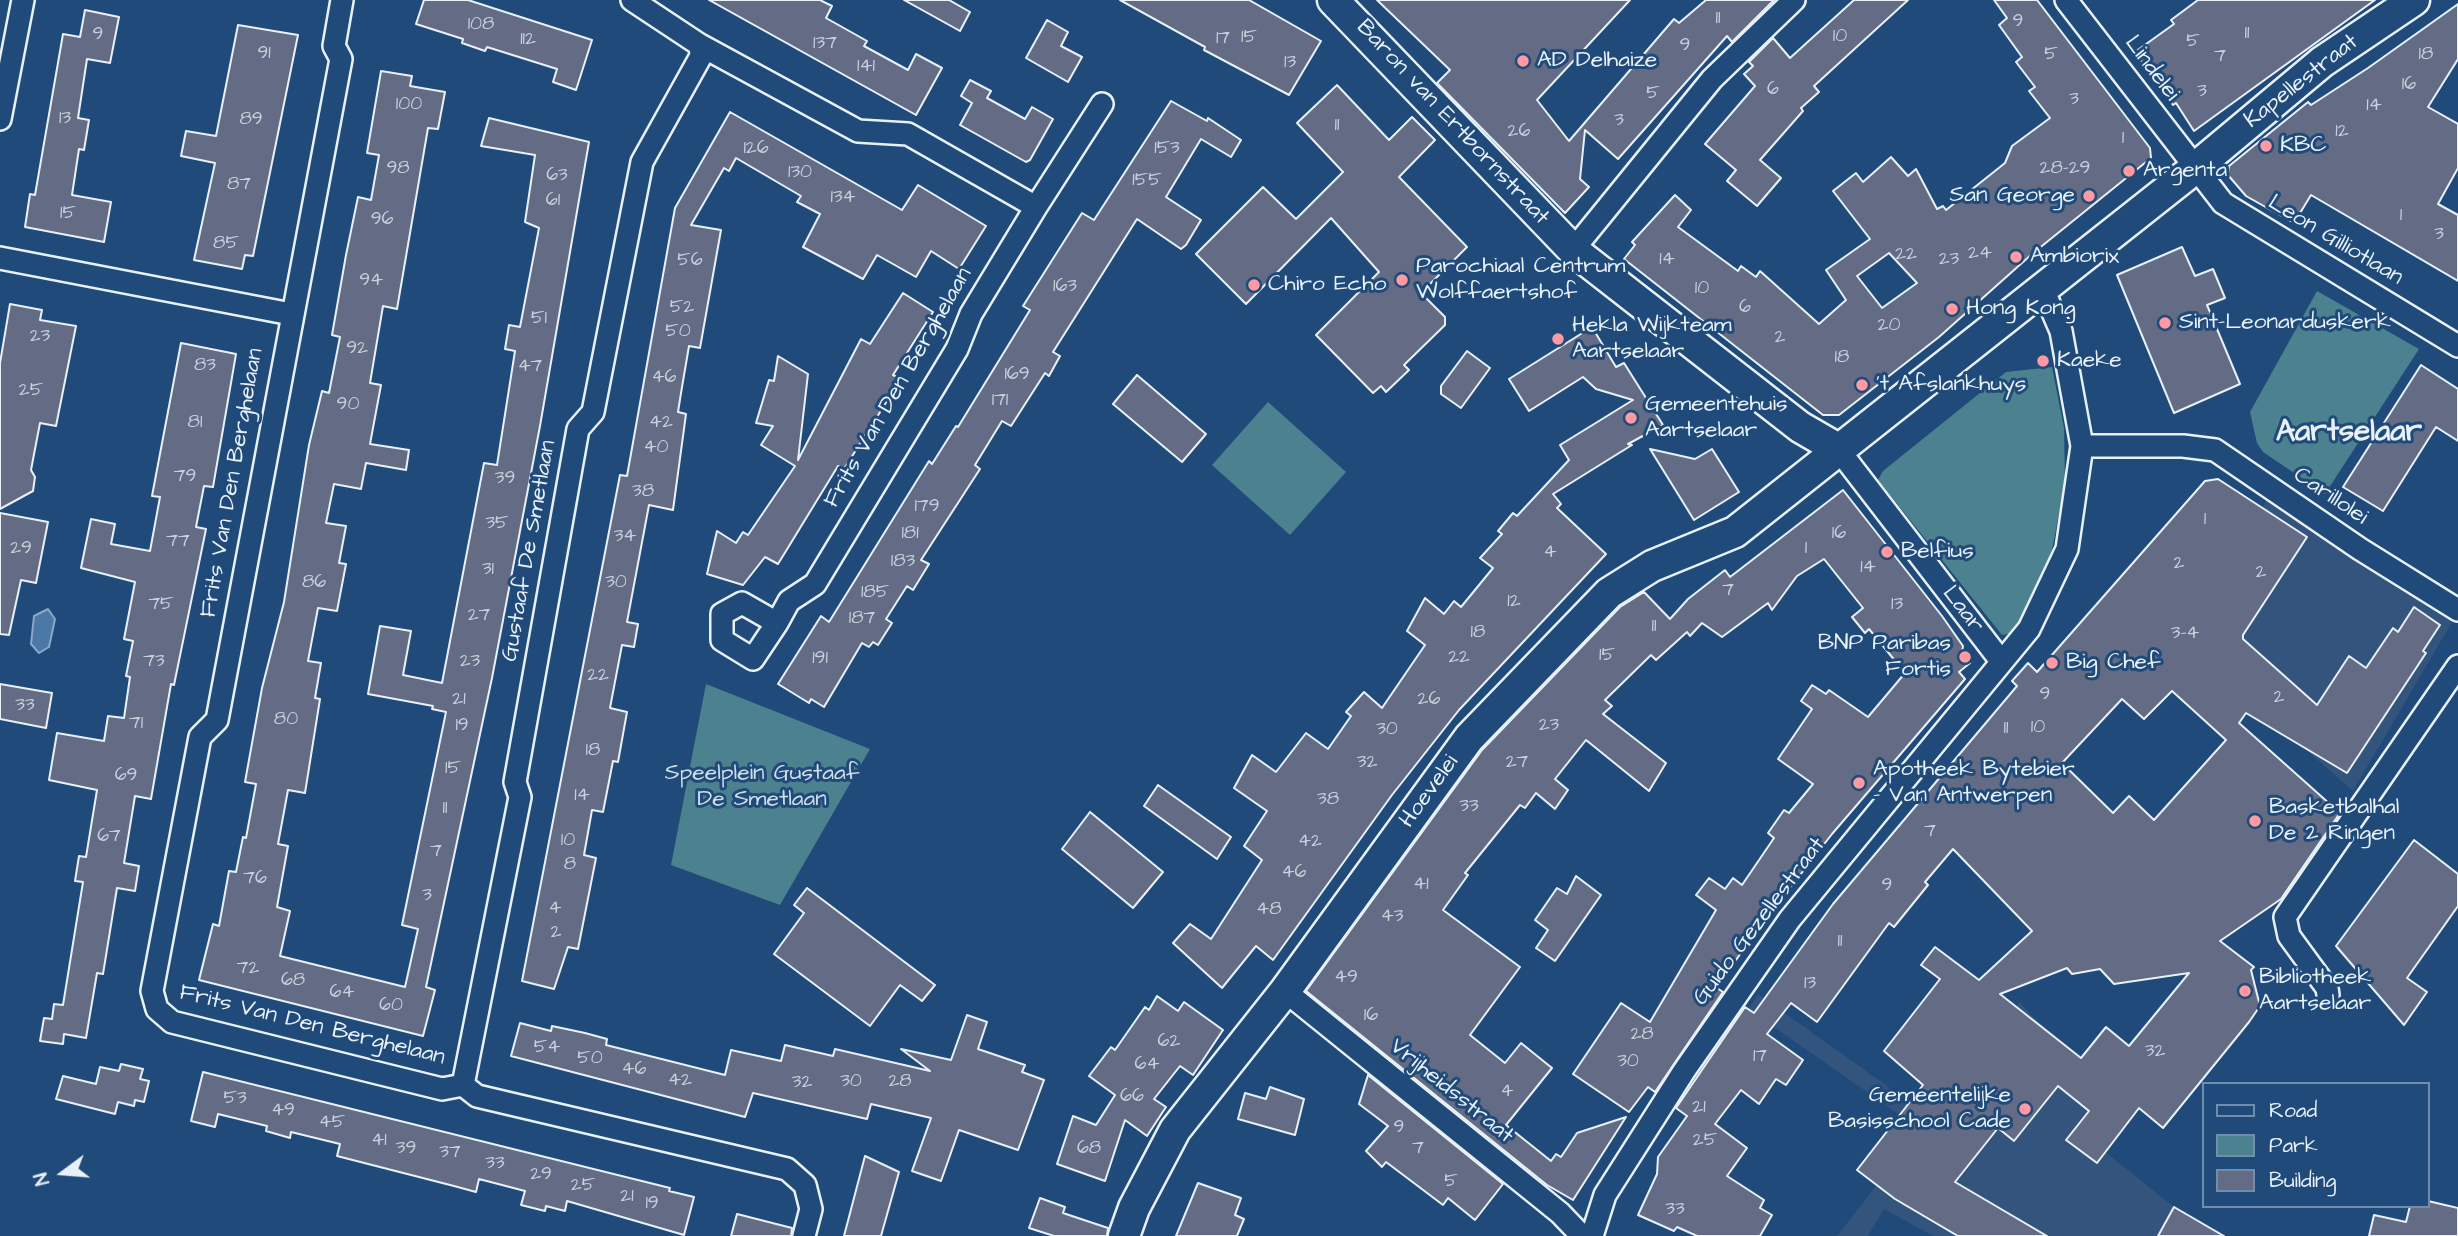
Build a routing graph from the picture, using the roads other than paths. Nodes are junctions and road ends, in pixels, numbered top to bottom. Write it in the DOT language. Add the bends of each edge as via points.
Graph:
graph roads {
  1 [pos="23,0"];
  2 [pos="342,0"];
  3 [pos="632,0"];
  4 [pos="1333,0"];
  5 [pos="1794,0"];
  6 [pos="2066,0"];
  7 [pos="2414,0"];
  8 [pos="700,45"];
  9 [pos="1102,104"];
  10 [pos="0,120"];
  11 [pos="2194,169"];
  12 [pos="1036,207"];
  13 [pos="1573,250"];
  14 [pos="0,258"];
  15 [pos="2042,288"];
  16 [pos="291,314"];
  17 [pos="2458,346"];
  18 [pos="2082,446"];
  19 [pos="1838,449"];
  20 [pos="2458,610"];
  21 [pos="777,623"];
  22 [pos="2001,660"];
  23 [pos="2458,666"];
  24 [pos="1285,991"];
  25 [pos="2328,995"];
  26 [pos="463,1085"];
  27 [pos="804,1236"];
  28 [pos="1124,1236"];
  29 [pos="1582,1236"];
  30 [pos="1592,1236"];
  1 -- 10 [label="street"];
  2 -- 16 [label="street, Frits Van Den Berghelaan" via="334,46 341,59"];
  3 -- 8 [label="street"];
  4 -- 13 [label="street, Baron van Ertbornstraat"];
  5 -- 13 [label="street" via="1712,79"];
  6 -- 11 [label="street, Lindelei"];
  7 -- 11 [label="street, Kapellestraat" via="2322,62"];
  8 -- 12 [label="street" via="858,131 908,134"];
  8 -- 26 [label="street, Gustaaf De Smetlaan" via="701,56 638,175 593,412 578,429 515,782 520,797"];
  9 -- 12 [label="street, Frits Van Den Berghelaan"];
  11 -- 15 [label="street"];
  11 -- 17 [label="street, Leon Gilliotlaan" via="2223,203"];
  12 -- 21 [label="street, Frits Van Den Berghelaan" via="971,314 957,349 815,584 789,601"];
  13 -- 19 [label="street, Baron van Ertbornstraat" via="1800,427"];
  14 -- 16 [label="street"];
  15 -- 18 [label="street" via="2061,331"];
  15 -- 19 [label="street"];
  16 -- 26 [label="street, Frits Van Den Berghelaan" via="216,720 200,737 152,991 157,1009 172,1022 442,1089"];
  18 -- 20 [label="street, Carillolei" via="2215,450"];
  18 -- 22 [label="street" via="2067,549 2029,629"];
  19 -- 22 [label="street, Laar"];
  19 -- 24 [label="street, Hoevelei" via="1735,532 1652,566 1609,593 1469,738"];
  22 -- 30 [label="street, Guido Gezellestraat" via="1790,919 1684,1070 1605,1195"];
  23 -- 25 [label="street" via="2285,917 2289,936 2328,988"];
  24 -- 28 [label="street, Hoevelei" via="1175,1130"];
  24 -- 29 [label="street, Vrijheidsstraat" via="1560,1213"];
  26 -- 27 [label="street, Frits Van Den Berghelaan" via="477,1096 787,1169 805,1185 811,1209"];
}
